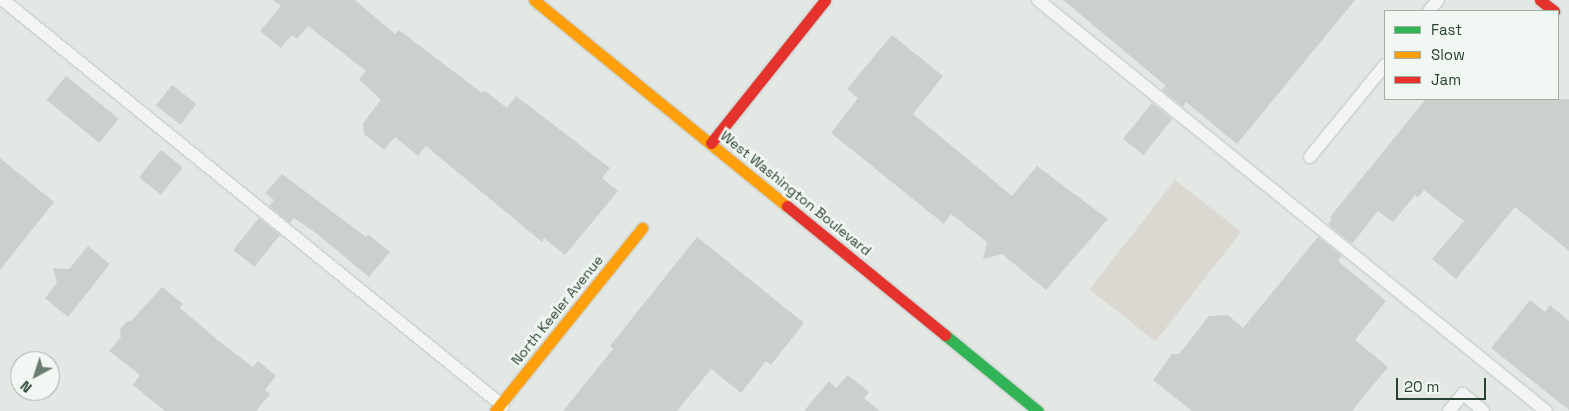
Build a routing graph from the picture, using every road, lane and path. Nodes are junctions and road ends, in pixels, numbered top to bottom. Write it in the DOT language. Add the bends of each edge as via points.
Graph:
graph roads {
  1 [pos="3,0"];
  2 [pos="534,0"];
  3 [pos="825,0"];
  4 [pos="1038,0"];
  5 [pos="1438,0"];
  6 [pos="1540,0"];
  7 [pos="1430,10"];
  8 [pos="1553,10"];
  9 [pos="1384,66"];
  10 [pos="711,142"];
  11 [pos="1310,157"];
  12 [pos="642,228"];
  13 [pos="501,409"];
  14 [pos="1038,411"];
  15 [pos="1448,411"];
  16 [pos="1484,411"];
  17 [pos="1546,411"];
  1 -- 13 [label="lane"];
  2 -- 10 [label="street, West Washington Boulevard"];
  3 -- 10 [label="street"];
  4 -- 17 [label="lane"];
  5 -- 7 [label="lane"];
  6 -- 8 [label="street"];
  9 -- 11 [label="lane"];
  10 -- 14 [label="street, West Washington Boulevard"];
  12 -- 13 [label="street, North Keeler Avenue"];
  15 -- 16 [label="lane" via="1463,394"];
}
